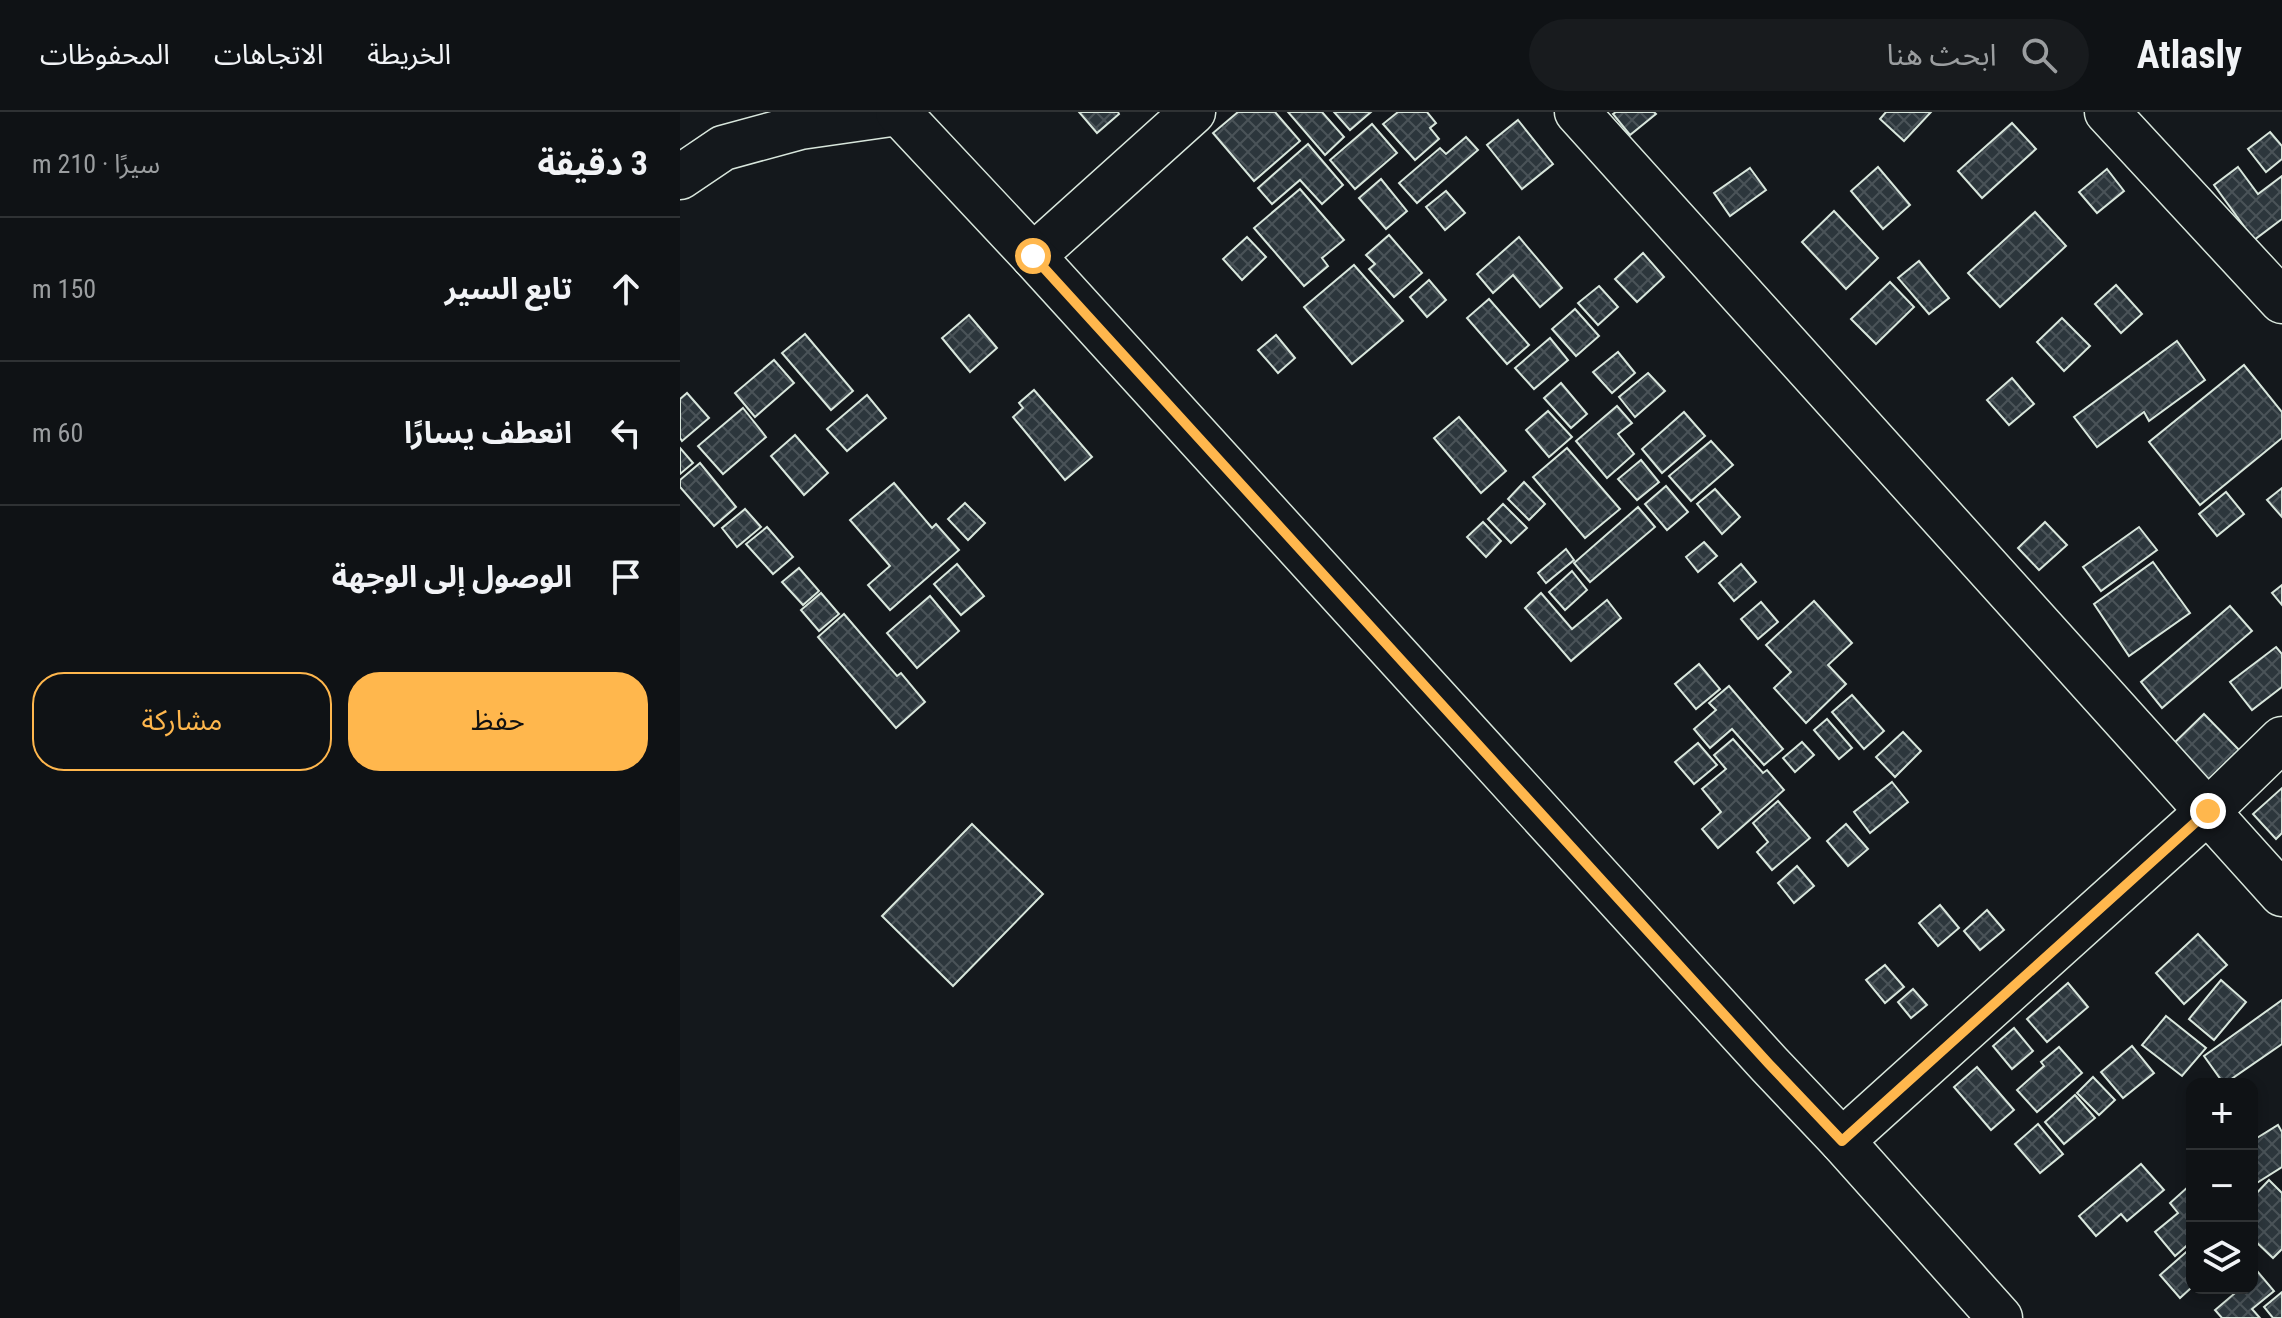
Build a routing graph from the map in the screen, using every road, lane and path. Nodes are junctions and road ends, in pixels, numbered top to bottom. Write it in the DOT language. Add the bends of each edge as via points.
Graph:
graph roads {
  1 [pos="898,112"];
  2 [pos="1193,112"];
  3 [pos="1577,112"];
  4 [pos="2107,112"];
  5 [pos="680,177"];
  6 [pos="1033,256"];
  7 [pos="2282,301"];
  8 [pos="2282,739"];
  9 [pos="2208,811"];
  10 [pos="2282,894"];
  11 [pos="1842,1141"];
  12 [pos="2000,1318"];
  1 -- 5 [label="street" via="800,127 723,148"];
  1 -- 6 [label="street"];
  2 -- 6 [label="street"];
  3 -- 9 [label="street"];
  4 -- 7 [label="street"];
  6 -- 11 [label="street"];
  8 -- 9 [label="street"];
  9 -- 10 [label="street"];
  9 -- 11 [label="street"];
  11 -- 12 [label="street"];
}
